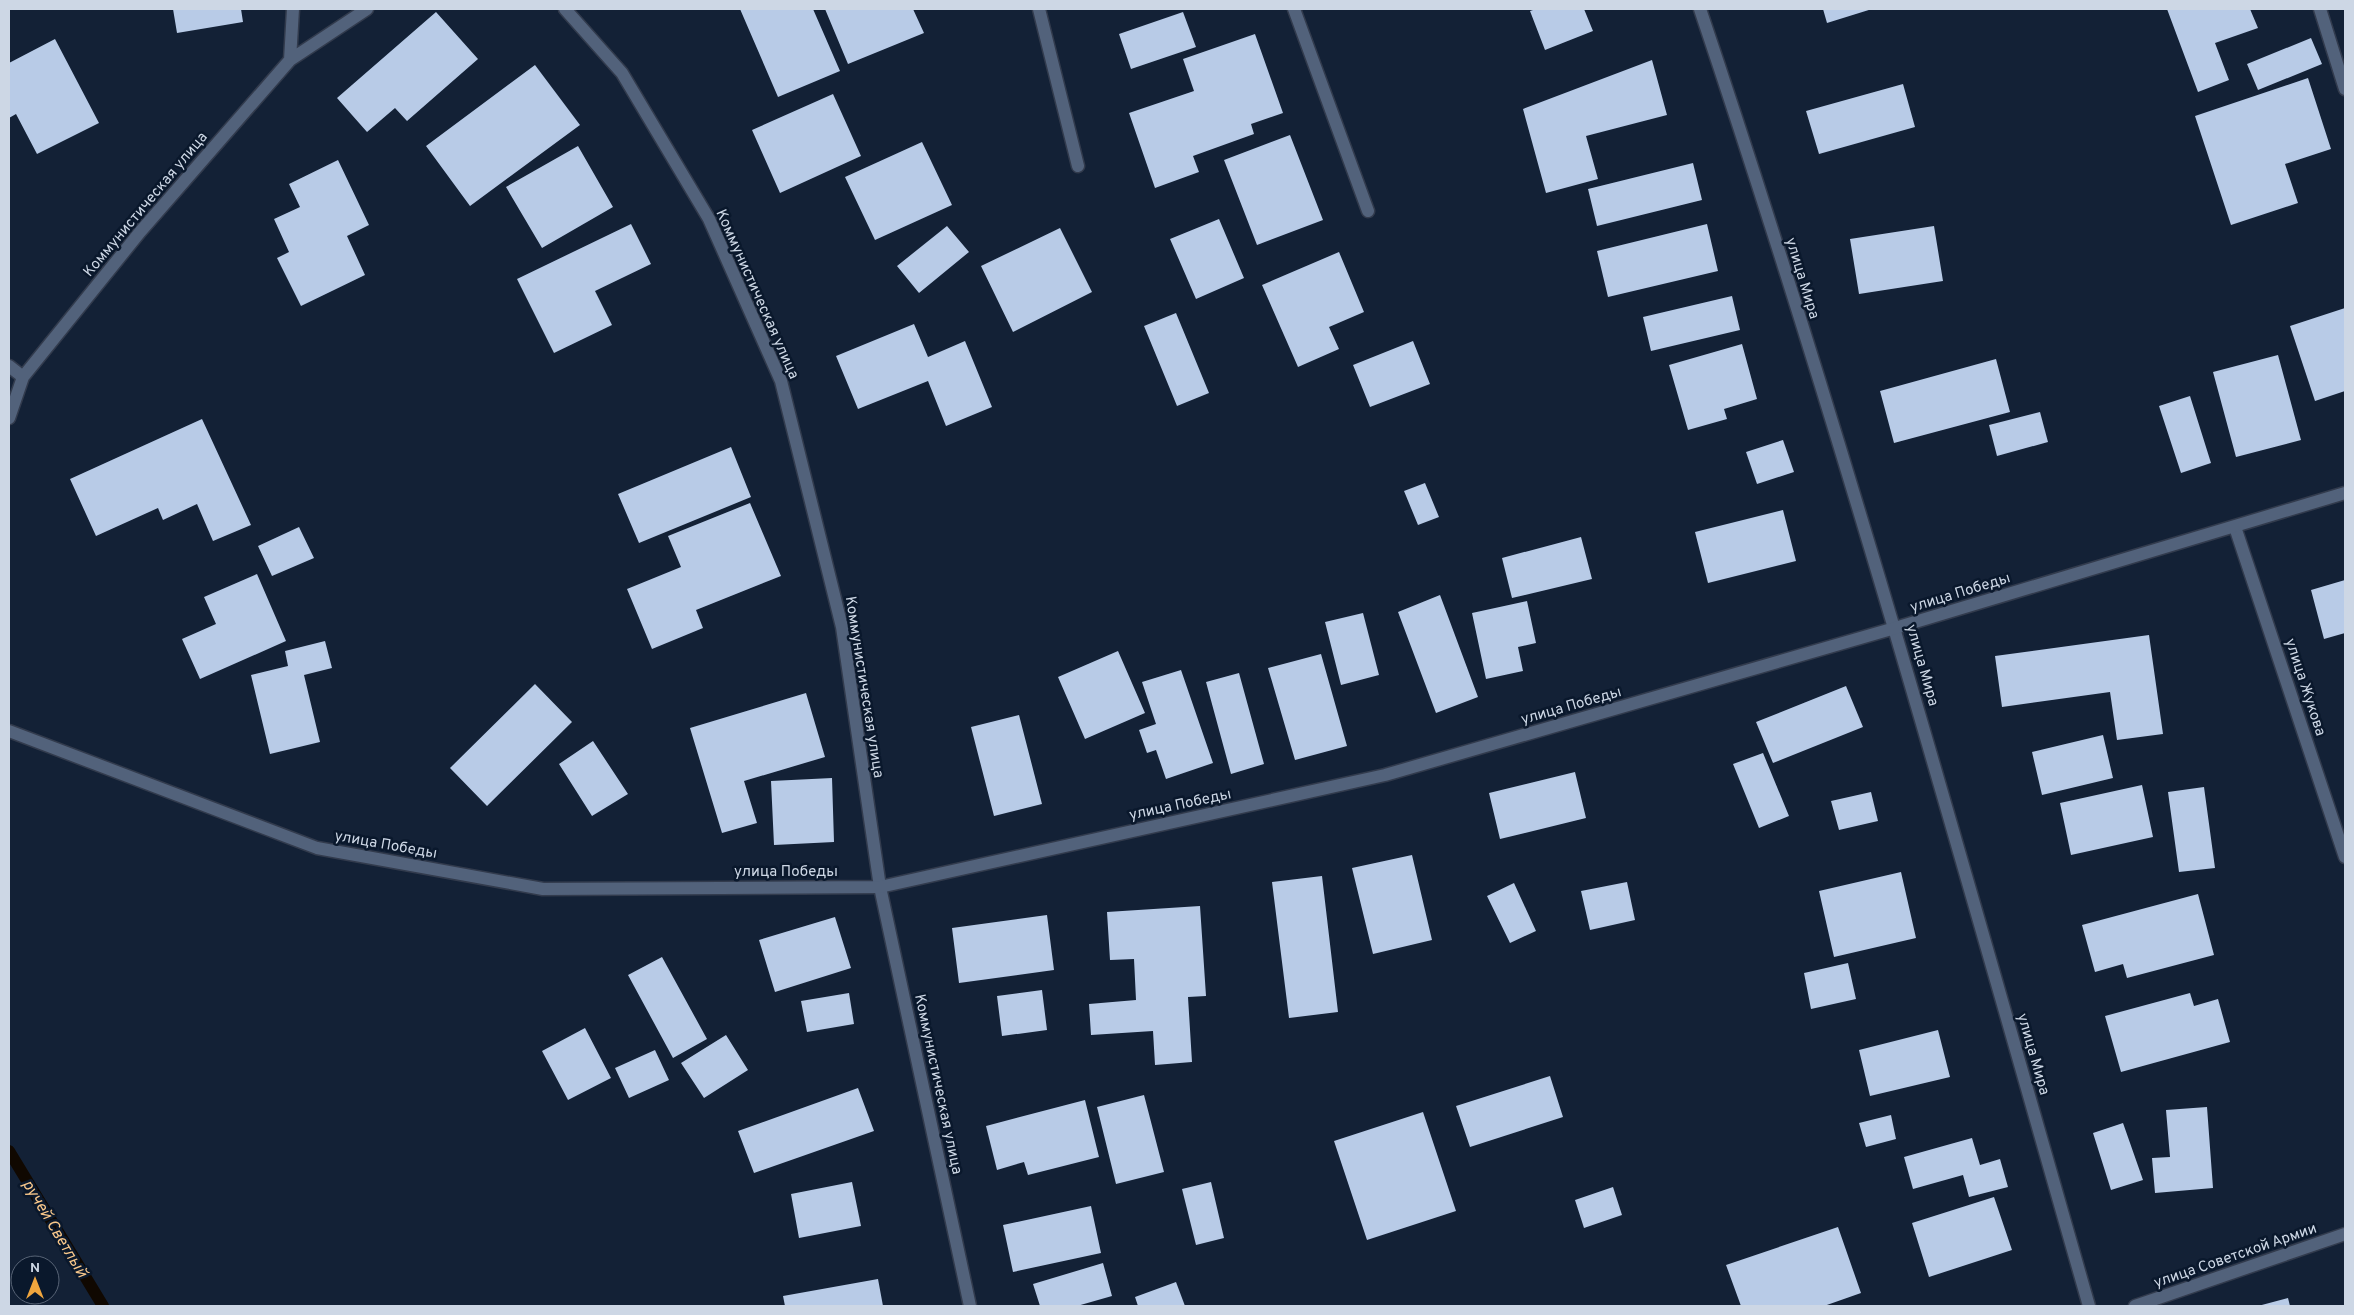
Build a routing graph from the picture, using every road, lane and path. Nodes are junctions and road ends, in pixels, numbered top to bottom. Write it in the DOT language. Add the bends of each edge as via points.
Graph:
graph roads {
  1 [pos="293,9"];
  2 [pos="367,9"];
  3 [pos="565,9"];
  4 [pos="1039,9"];
  5 [pos="1294,9"];
  6 [pos="1700,9"];
  7 [pos="2320,9"];
  8 [pos="290,60"];
  9 [pos="2345,89"];
  10 [pos="1078,166"];
  11 [pos="1368,211"];
  12 [pos="9,366"];
  13 [pos="22,377"];
  14 [pos="9,418"];
  15 [pos="2345,493"];
  16 [pos="2235,527"];
  17 [pos="1896,628"];
  18 [pos="9,731"];
  19 [pos="2345,857"];
  20 [pos="880,886"];
  21 [pos="2345,1234"];
  22 [pos="970,1306"];
  23 [pos="2089,1306"];
  24 [pos="2135,1306"];
  1 -- 8 [label="street"];
  2 -- 8 [label="street, Коммунистическая улица"];
  3 -- 20 [label="street, Коммунистическая улица" via="622,74 709,219 781,381 842,627"];
  4 -- 10 [label="street"];
  5 -- 11 [label="street"];
  6 -- 17 [label="street, улица Мира"];
  7 -- 9 [label="street"];
  8 -- 13 [label="street, Коммунистическая улица" via="140,232"];
  12 -- 13 [label="street"];
  13 -- 14 [label="street, Коммунистическая улица"];
  15 -- 16 [label="street, улица Победы"];
  16 -- 17 [label="street, улица Победы"];
  16 -- 19 [label="street, улица Жукова"];
  17 -- 20 [label="street, улица Победы" via="1385,775"];
  17 -- 23 [label="street, улица Мира"];
  18 -- 20 [label="street, улица Победы" via="317,848 543,889"];
  20 -- 22 [label="street, Коммунистическая улица"];
  21 -- 24 [label="street, улица Советской Армии"];
}
